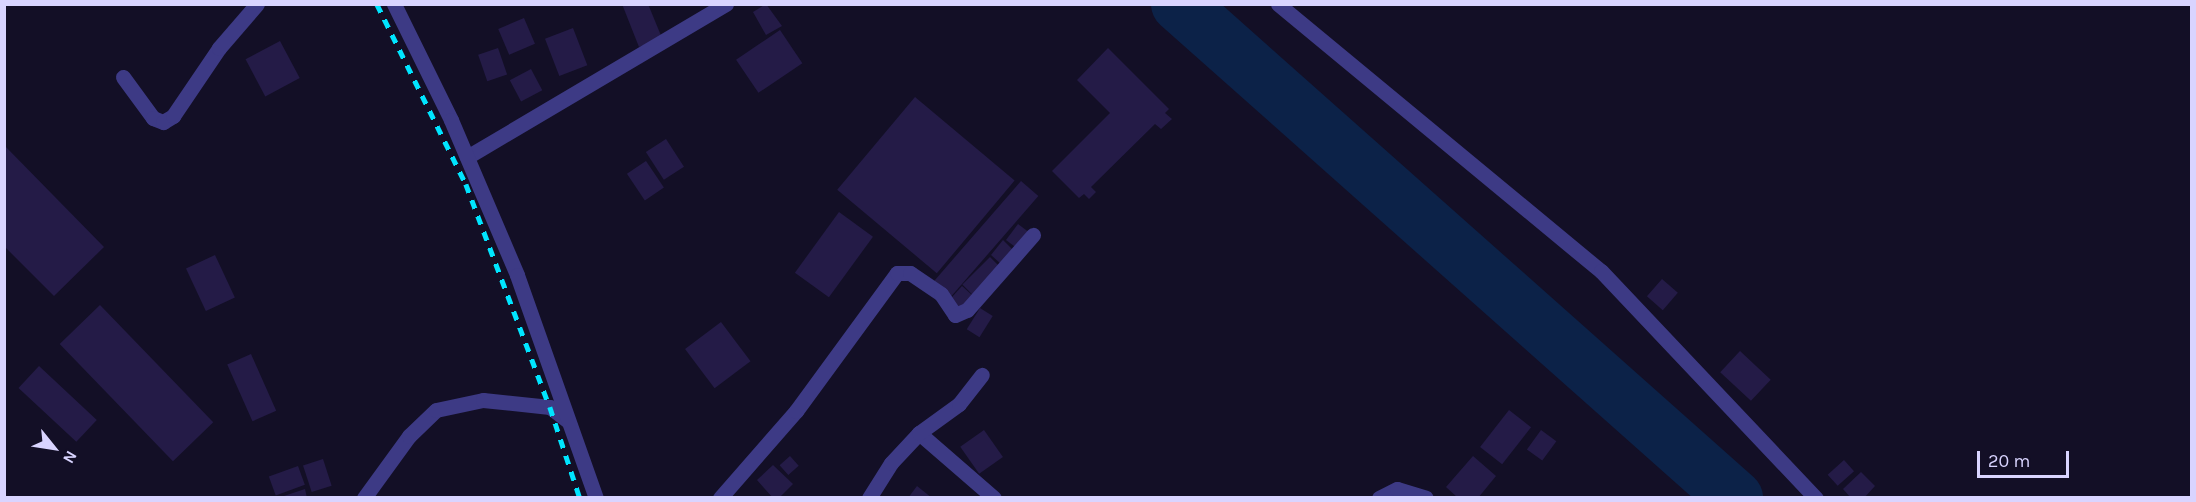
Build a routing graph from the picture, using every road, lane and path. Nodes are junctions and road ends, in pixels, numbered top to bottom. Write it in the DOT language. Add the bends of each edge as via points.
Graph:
graph roads {
  1 [pos="257,4"];
  2 [pos="394,4"];
  3 [pos="726,4"];
  4 [pos="1278,4"];
  5 [pos="123,77"];
  6 [pos="467,157"];
  7 [pos="1033,235"];
  8 [pos="982,375"];
  9 [pos="568,421"];
  10 [pos="919,433"];
  11 [pos="364,498"];
  12 [pos="596,498"];
  13 [pos="720,498"];
  14 [pos="869,498"];
  15 [pos="994,498"];
  16 [pos="1379,498"];
  17 [pos="1426,498"];
  18 [pos="1816,498"];
  1 -- 5 [label="street" via="219,48 173,116 163,122 153,118"];
  2 -- 6 [label="street"];
  3 -- 6 [label="street"];
  4 -- 18 [label="street" via="1601,271"];
  6 -- 9 [label="street" via="518,275"];
  7 -- 13 [label="street" via="967,310 955,315 940,294 910,273 897,273 796,411"];
  8 -- 10 [label="street" via="959,404"];
  9 -- 11 [label="street" via="550,407 483,400 436,410 409,436"];
  9 -- 12 [label="street"];
  10 -- 14 [label="street" via="891,463"];
  10 -- 15 [label="street"];
  16 -- 17 [label="street" via="1397,489"];
}
